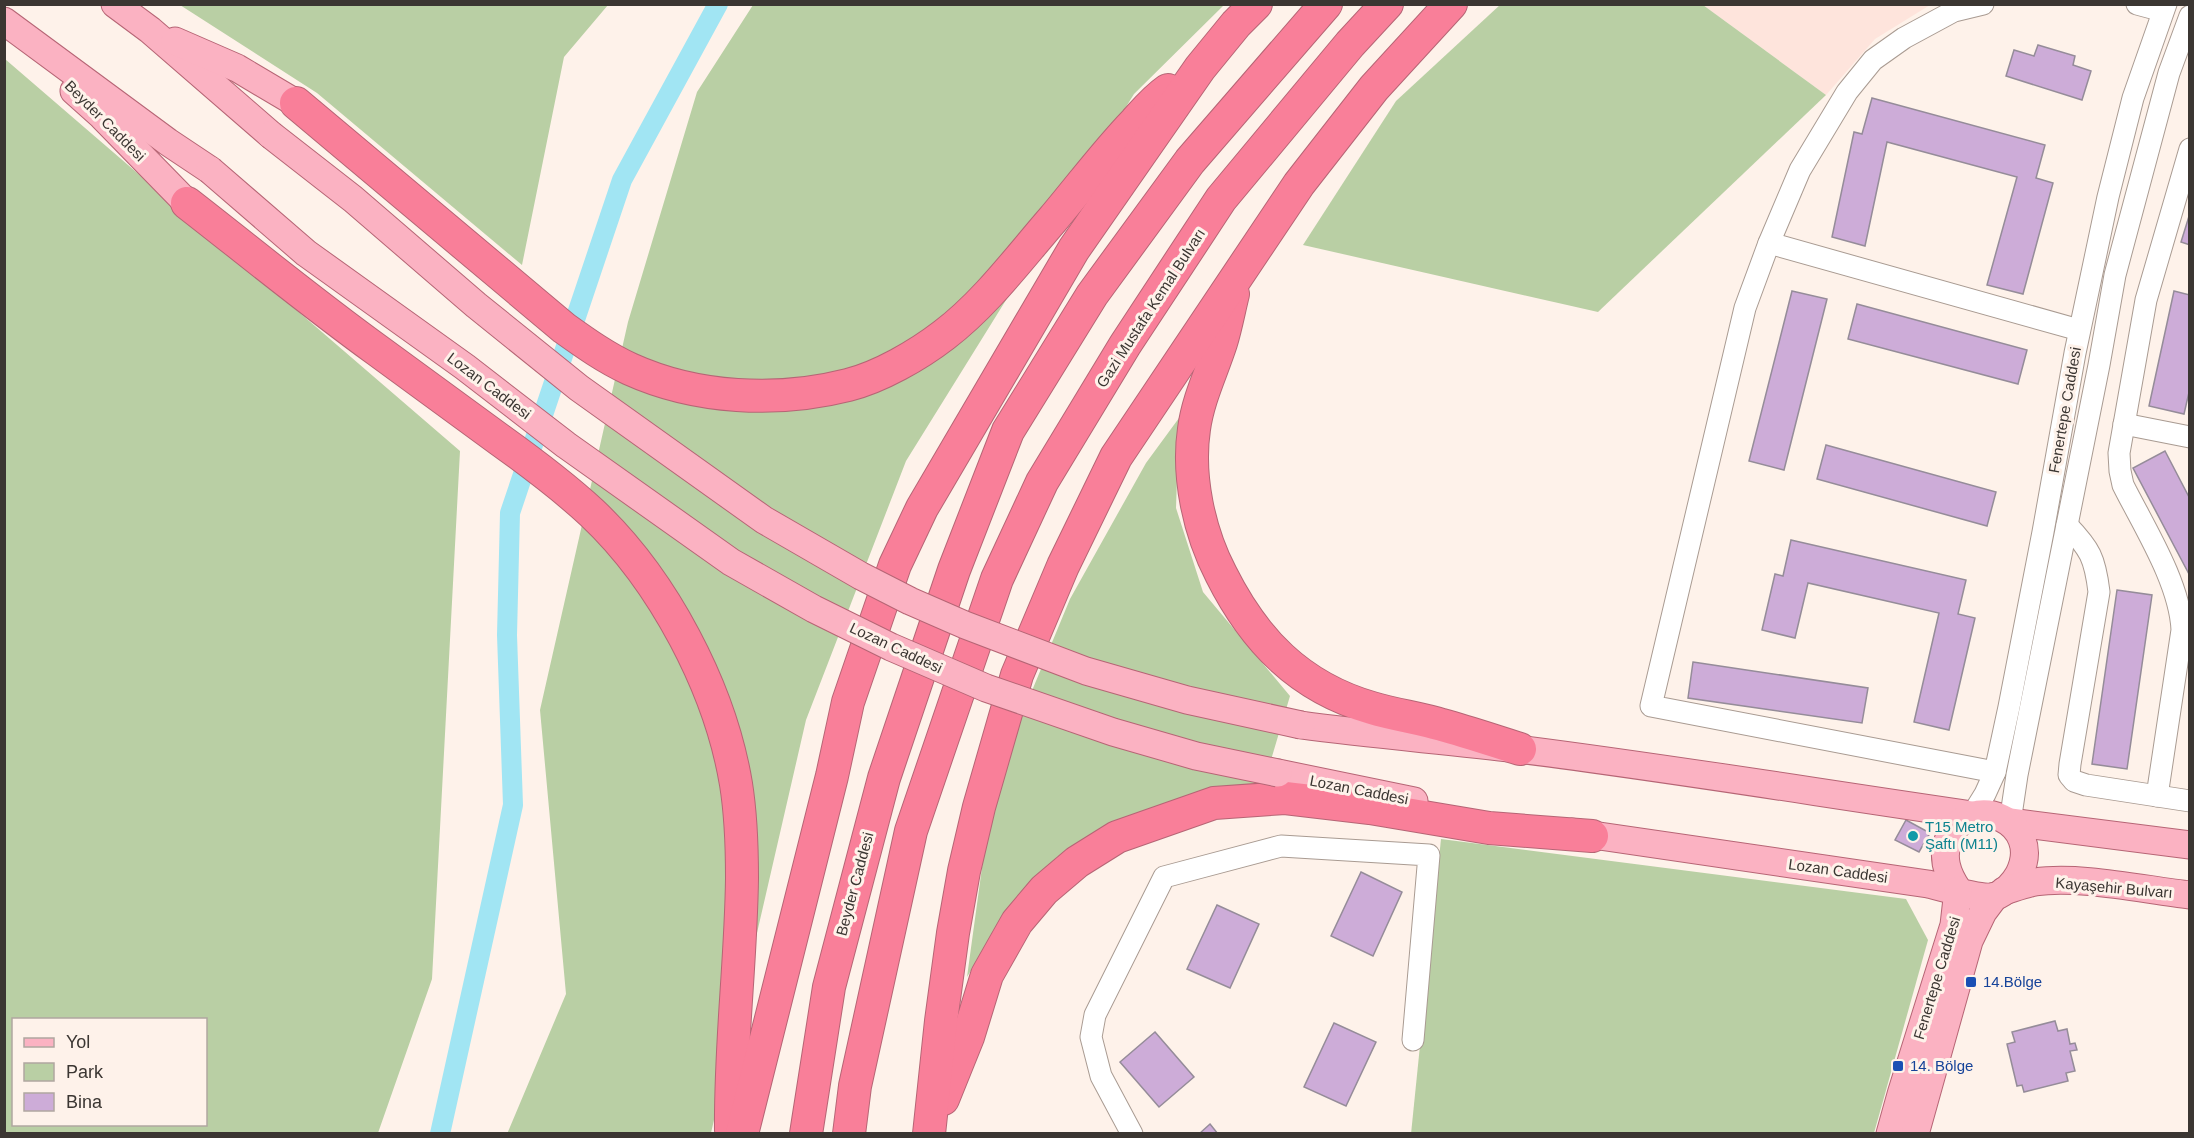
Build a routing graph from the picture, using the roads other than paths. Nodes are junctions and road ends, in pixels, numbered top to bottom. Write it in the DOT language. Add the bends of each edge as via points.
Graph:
graph roads {
  1 [pos="115,4"];
  2 [pos="1256,4"];
  3 [pos="1326,4"];
  4 [pos="1387,4"];
  5 [pos="1451,4"];
  6 [pos="1983,4"];
  7 [pos="2137,4"];
  8 [pos="2164,8"];
  9 [pos="2190,16"];
  10 [pos="14,29"];
  11 [pos="150,30"];
  12 [pos="1200,68"];
  13 [pos="296,104"];
  14 [pos="2190,149"];
  15 [pos="187,203"];
  16 [pos="1768,243"];
  17 [pos="1238,274"];
  18 [pos="2079,330"];
  19 [pos="2124,424"];
  20 [pos="2190,437"];
  21 [pos="2067,525"];
  22 [pos="1520,749"];
  23 [pos="1995,772"];
  24 [pos="2157,796"];
  25 [pos="2190,801"];
  26 [pos="1971,815"];
  27 [pos="2010,822"];
  28 [pos="1592,836"];
  29 [pos="2181,844"];
  30 [pos="1958,890"];
  31 [pos="1999,894"];
  32 [pos="2180,894"];
  33 [pos="1413,1040"];
  34 [pos="731,1134"];
  35 [pos="742,1134"];
  36 [pos="806,1134"];
  37 [pos="849,1134"];
  38 [pos="929,1134"];
  39 [pos="1132,1134"];
  40 [pos="1890,1134"];
  41 [pos="1915,1134"];
  1 -- 11 [label="main road"];
  2 -- 12 [label="highway"];
  3 -- 36 [label="highway, Beyder Caddesi" via="1191,161 1086,304 1008,431 954,570 884,777 829,987"];
  4 -- 37 [label="highway, Gazi Mustafa Kemal Bulvarı" via="1221,199 1125,345 1042,482 997,579 911,831 855,1086"];
  5 -- 17 [label="highway" via="1374,88 1299,184"];
  6 -- 16 [label="street" via="1954,12 1904,38 1873,60 1847,92 1800,170"];
  7 -- 8 [label="street"];
  8 -- 18 [label="street, Fenertepe Caddesi" via="2133,98"];
  9 -- 21 [label="street, Fenertepe Caddesi" via="2169,73 2115,275"];
  10 -- 15 [label="main road, Beyder Caddesi"];
  10 -- 28 [label="main road, Lozan Caddesi, bridge" via="210,170 306,253 566,445 741,568 814,609 986,688 1113,732 1196,756"];
  11 -- 13 [label="main road" via="237,68"];
  11 -- 22 [label="main road, bridge" via="271,135 579,388 764,520 861,576 965,625 1086,671 1187,700 1301,725"];
  12 -- 13 [label="highway" via="1159,96 1000,280 946,334 920,352 849,385 763,397 665,382 603,354 573,335"];
  12 -- 35 [label="highway" via="1074,249 922,508 894,565 848,702"];
  14 -- 19 [label="street" via="2146,300"];
  15 -- 34 [label="highway" via="334,320 534,465 593,514 641,569 695,657 721,719 737,786 742,847 738,980 730,1074"];
  16 -- 18 [label="street"];
  16 -- 23 [label="street" via="1745,309 1651,706"];
  17 -- 22 [label="highway" via="1194,429 1196,505 1211,556 1236,603 1282,660 1335,693 1370,708 1441,724"];
  17 -- 38 [label="highway" via="1116,457 1063,566 1017,675 989,766 964,871 941,1021"];
  18 -- 23 [label="street, Fenertepe Caddesi"];
  19 -- 20 [label="street"];
  19 -- 24 [label="street" via="2119,453 2123,485 2181,612 2182,630"];
  21 -- 24 [label="street" via="2086,544 2096,565 2099,592 2069,775 2086,785"];
  21 -- 27 [label="street, Fenertepe Caddesi"];
  22 -- 26 [label="main road"];
  23 -- 26 [label="street, Fenertepe Caddesi"];
  24 -- 25 [label="street"];
  26 -- 27 [label="main road" via="1990,815"];
  26 -- 30 [label="main road" via="1954,829 1947,844 1945,863"];
  27 -- 29 [label="main road"];
  27 -- 31 [label="main road" via="2025,850 2019,874"];
  28 -- 30 [label="main road, Lozan Caddesi"];
  28 -- 38 [label="highway" via="1489,828 1285,798 1214,803 1117,837 1077,862 1017,922 987,975 968,1038"];
  30 -- 31 [label="main road" via="1972,895"];
  30 -- 40 [label="main road, Fenertepe Caddesi" via="1954,925"];
  31 -- 32 [label="main road, Kayaşehir Bulvarı" via="2035,882 2057,881"];
  31 -- 41 [label="main road, Fenertepe Caddesi" via="1983,912 1970,941"];
  33 -- 39 [label="street" via="1429,855 1281,846 1164,877 1095,1015 1091,1037 1101,1076"];
}
